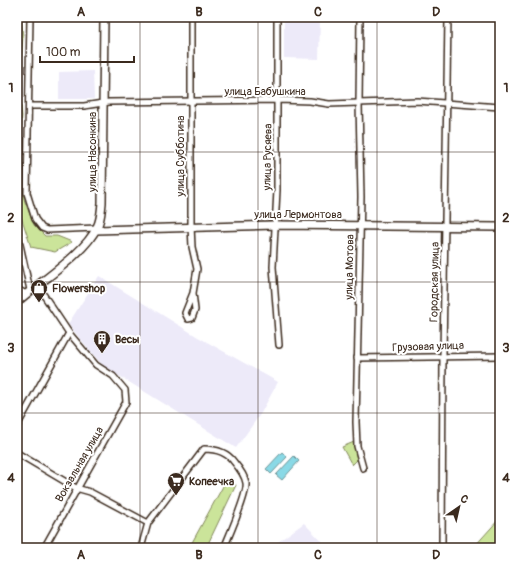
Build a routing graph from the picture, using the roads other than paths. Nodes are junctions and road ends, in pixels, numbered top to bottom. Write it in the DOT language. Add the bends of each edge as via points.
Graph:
graph roads {
  1 [pos="30,17"];
  2 [pos="104,17"];
  3 [pos="191,17"];
  4 [pos="277,17"];
  5 [pos="360,17"];
  6 [pos="448,17"];
  7 [pos="278,100"];
  8 [pos="190,102"];
  9 [pos="359,103"];
  10 [pos="103,104"];
  11 [pos="447,104"];
  12 [pos="29,106"];
  13 [pos="500,107"];
  14 [pos="275,225"];
  15 [pos="360,225"];
  16 [pos="191,226"];
  17 [pos="444,227"];
  18 [pos="500,227"];
  19 [pos="96,229"];
  20 [pos="17,231"];
  21 [pos="37,285"];
  22 [pos="17,289"];
  23 [pos="28,292"];
  24 [pos="193,293"];
  25 [pos="17,302"];
  26 [pos="69,333"];
  27 [pos="279,345"];
  28 [pos="443,356"];
  29 [pos="500,356"];
  30 [pos="357,358"];
  31 [pos="17,426"];
  32 [pos="17,453"];
  33 [pos="363,468"];
  34 [pos="76,488"];
  35 [pos="148,523"];
  36 [pos="44,548"];
  37 [pos="141,548"];
  38 [pos="224,548"];
  39 [pos="442,548"];
  1 -- 12 [label="street"];
  2 -- 10 [label="street, улица Насонкина"];
  3 -- 8 [label="street, улица Субботина"];
  4 -- 7 [label="street, улица Русяева"];
  5 -- 9 [label="street, улица Мотова"];
  6 -- 11 [label="street, Городская улица"];
  7 -- 8 [label="street, улица Бабушкина"];
  7 -- 9 [label="street, улица Бабушкина" via="329,104"];
  7 -- 14 [label="street, улица Русяева"];
  8 -- 10 [label="street, улица Бабушкина"];
  8 -- 16 [label="street, улица Субботина"];
  9 -- 11 [label="street, улица Бабушкина" via="417,101"];
  9 -- 15 [label="street, улица Мотова"];
  10 -- 12 [label="street, улица Бабушкина"];
  10 -- 19 [label="street, улица Насонкина" via="102,203"];
  11 -- 13 [label="street, улица Бабушкина"];
  11 -- 17 [label="street, Городская улица"];
  12 -- 19 [label="street" via="26,183 34,219 47,230"];
  14 -- 15 [label="street, улица Лермонтова"];
  14 -- 16 [label="street, улица Лермонтова"];
  14 -- 27 [label="street, улица Русяева" via="274,268"];
  15 -- 17 [label="street, улица Лермонтова"];
  15 -- 30 [label="street, улица Мотова"];
  16 -- 19 [label="street, улица Лермонтова"];
  16 -- 24 [label="street, улица Субботина" via="197,269"];
  17 -- 18 [label="street, улица Лермонтова"];
  17 -- 28 [label="street, Городская улица"];
  19 -- 21 [label="street, улица Насонкина" via="82,246"];
  20 -- 23 [label="street"];
  21 -- 23 [label="street, улица Насонкина"];
  21 -- 26 [label="street"];
  22 -- 23 [label="street"];
  23 -- 25 [label="street, улица Насонкина"];
  26 -- 31 [label="street"];
  26 -- 34 [label="street, Вокзальная улица" via="98,367 113,376 125,390 126,402"];
  28 -- 29 [label="street, Грузовая улица"];
  28 -- 30 [label="street, Грузовая улица"];
  28 -- 39 [label="street, Городская улица"];
  30 -- 33 [label="street, улица Мотова" via="356,430"];
  32 -- 34 [label="street"];
  34 -- 35 [label="street" via="90,492"];
  34 -- 36 [label="street, Вокзальная улица"];
  35 -- 37 [label="street"];
  35 -- 38 [label="street" via="204,450 216,449 232,459 247,484"];
}
